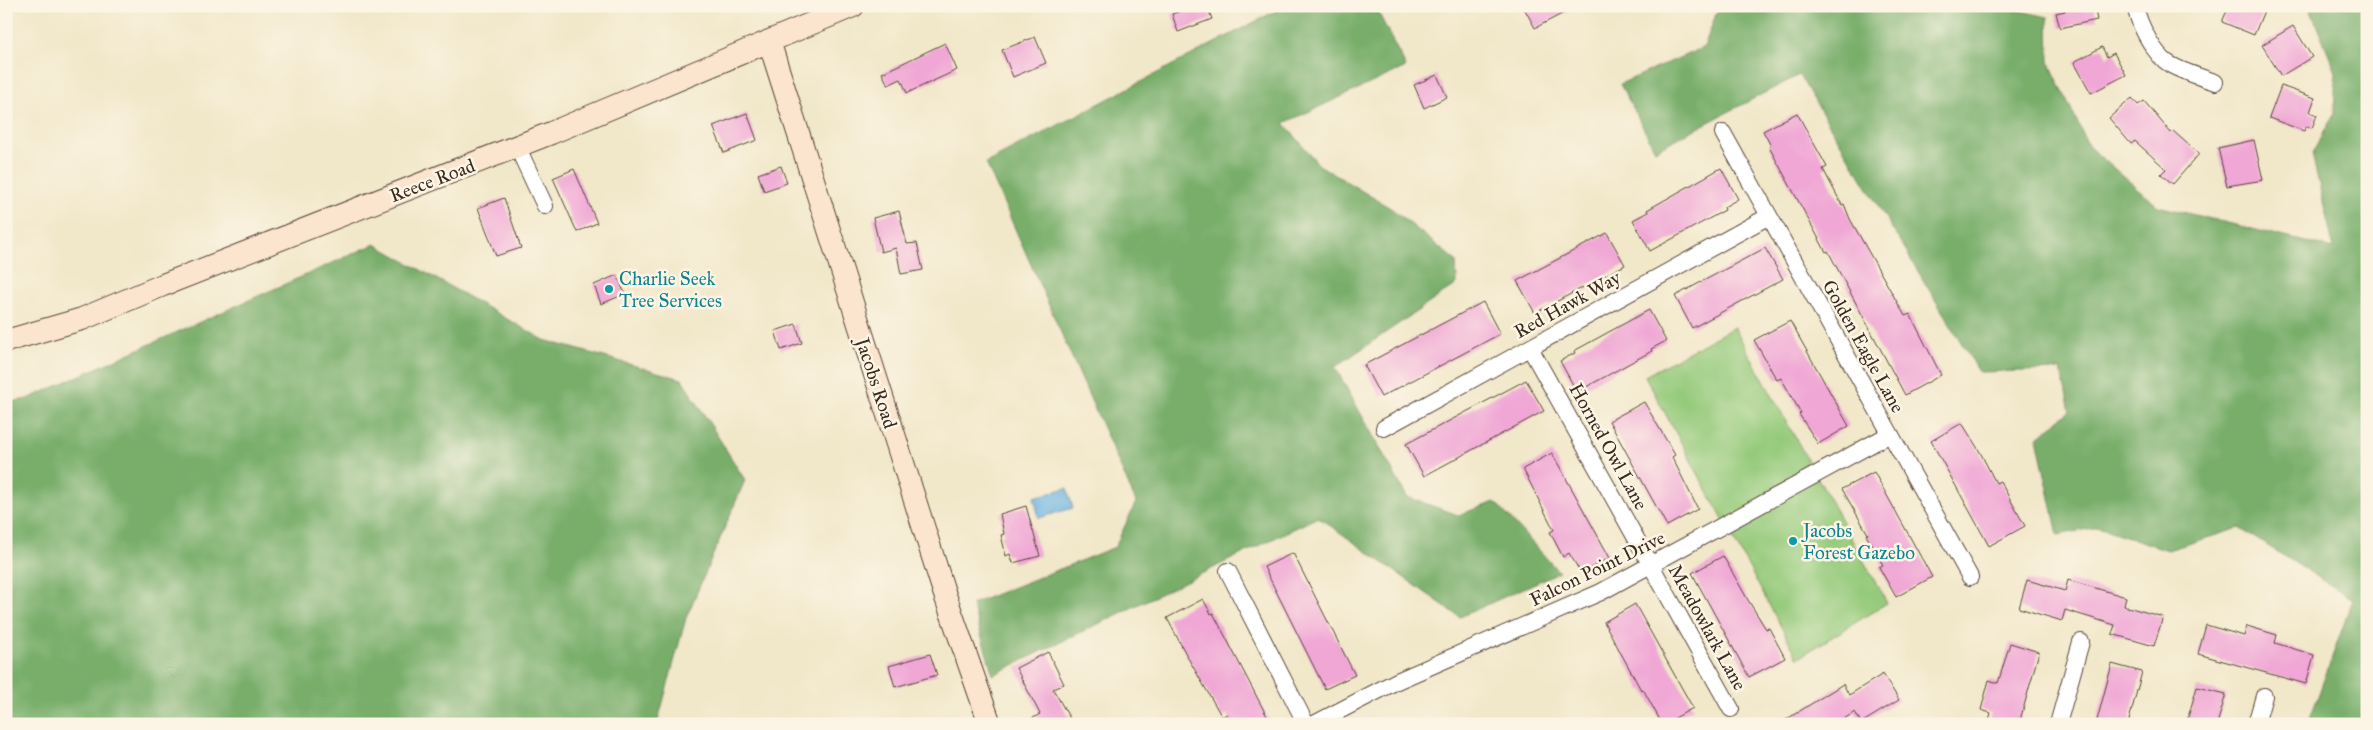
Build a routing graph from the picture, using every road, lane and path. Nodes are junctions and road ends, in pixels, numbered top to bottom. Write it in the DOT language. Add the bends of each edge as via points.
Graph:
graph roads {
  1 [pos="853,6"];
  2 [pos="2135,6"];
  3 [pos="769,41"];
  4 [pos="2215,82"];
  5 [pos="1723,133"];
  6 [pos="517,146"];
  7 [pos="545,206"];
  8 [pos="1769,216"];
  9 [pos="6,342"];
  10 [pos="1530,348"];
  11 [pos="1384,428"];
  12 [pos="1890,434"];
  13 [pos="1651,565"];
  14 [pos="1228,571"];
  15 [pos="1970,577"];
  16 [pos="2081,642"];
  17 [pos="2264,696"];
  18 [pos="1731,709"];
  19 [pos="990,724"];
  20 [pos="1306,724"];
  21 [pos="1314,724"];
  22 [pos="2058,724"];
  23 [pos="2256,724"];
  1 -- 3 [label="main road, Reece Road"];
  2 -- 4 [label="street" via="2138,19 2152,44 2169,64"];
  3 -- 6 [label="main road, Reece Road"];
  3 -- 19 [label="main road, Jacobs Road" via="945,594"];
  5 -- 8 [label="street, Golden Eagle Lane"];
  6 -- 7 [label="street"];
  6 -- 9 [label="main road, Reece Road" via="82,319"];
  8 -- 10 [label="street, Red Hawk Way"];
  8 -- 12 [label="street, Golden Eagle Lane"];
  10 -- 11 [label="street, Red Hawk Way"];
  10 -- 13 [label="street, Horned Owl Lane"];
  12 -- 13 [label="street, Falcon Point Drive"];
  12 -- 15 [label="street, Golden Eagle Lane"];
  13 -- 18 [label="street, Meadowlark Lane"];
  13 -- 21 [label="street, Falcon Point Drive" via="1601,592 1397,681"];
  14 -- 20 [label="street"];
  16 -- 22 [label="street"];
  17 -- 23 [label="street"];
}
